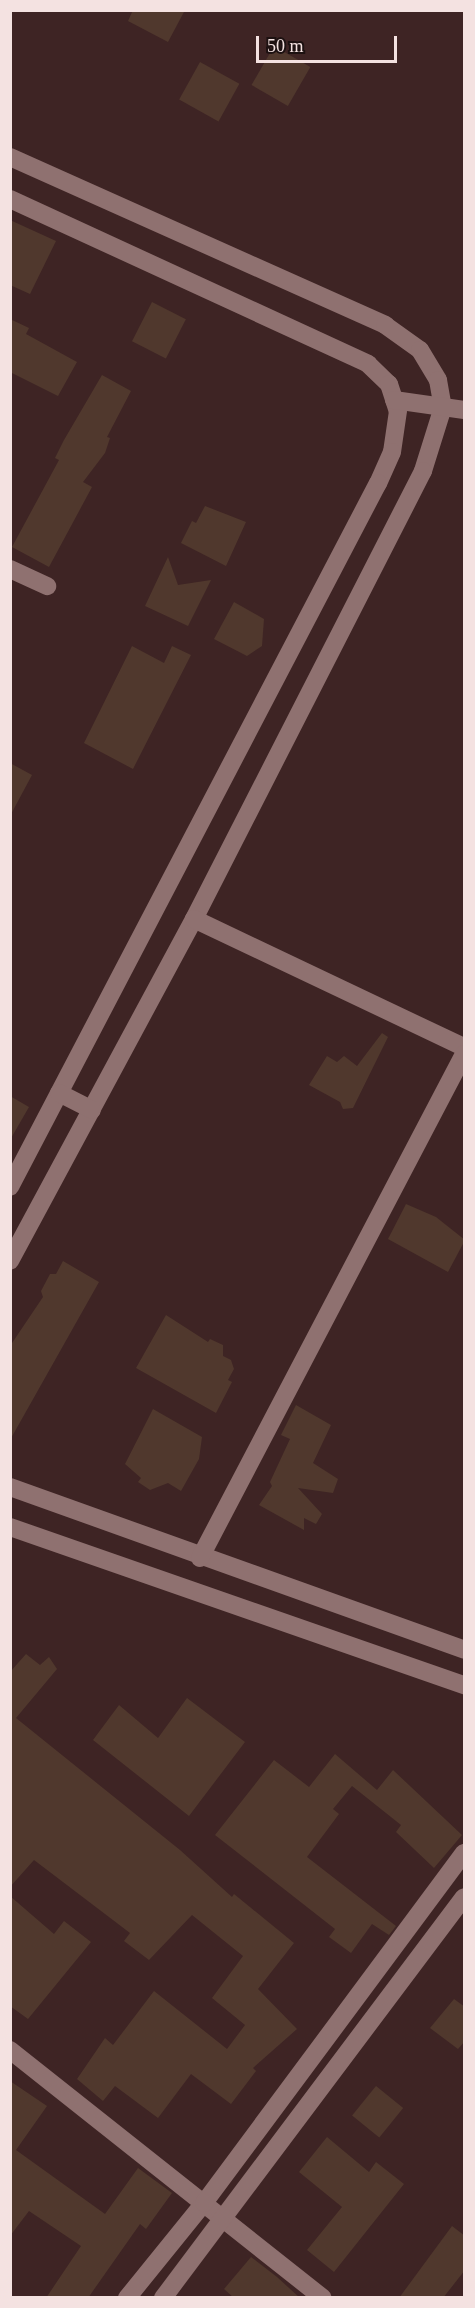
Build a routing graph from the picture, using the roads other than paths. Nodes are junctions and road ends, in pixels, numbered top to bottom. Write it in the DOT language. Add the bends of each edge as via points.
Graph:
graph roads {
  1 [pos="10,157"];
  2 [pos="10,199"];
  3 [pos="394,400"];
  4 [pos="443,407"];
  5 [pos="465,410"];
  6 [pos="10,569"];
  7 [pos="47,586"];
  8 [pos="194,920"];
  9 [pos="465,1047"];
  10 [pos="465,1054"];
  11 [pos="59,1093"];
  12 [pos="92,1110"];
  13 [pos="10,1187"];
  14 [pos="10,1261"];
  15 [pos="10,1487"];
  16 [pos="10,1527"];
  17 [pos="200,1558"];
  18 [pos="263,1580"];
  19 [pos="251,1611"];
  20 [pos="465,1650"];
  21 [pos="465,1684"];
  22 [pos="465,1853"];
  23 [pos="465,1897"];
  24 [pos="12,2054"];
  25 [pos="204,2203"];
  26 [pos="225,2219"];
  27 [pos="127,2298"];
  28 [pos="162,2298"];
  29 [pos="324,2298"];
  1 -- 4 [label="street" via="385,325 420,350 438,380"];
  2 -- 3 [label="street" via="368,364 389,384"];
  3 -- 4 [label="street"];
  3 -- 11 [label="street" via="398,411 392,452 378,483"];
  4 -- 5 [label="street"];
  4 -- 8 [label="street" via="423,471"];
  6 -- 7 [label="street"];
  8 -- 9 [label="street"];
  8 -- 12 [label="street"];
  10 -- 17 [label="street"];
  11 -- 12 [label="street"];
  11 -- 13 [label="street"];
  12 -- 14 [label="street"];
  15 -- 17 [label="street"];
  16 -- 19 [label="street"];
  17 -- 18 [label="street"];
  18 -- 19 [label="street"];
  18 -- 20 [label="street"];
  19 -- 21 [label="street"];
  22 -- 25 [label="street"];
  23 -- 26 [label="street"];
  24 -- 25 [label="street"];
  25 -- 26 [label="street"];
  25 -- 27 [label="street"];
  26 -- 28 [label="street"];
  26 -- 29 [label="street"];
}
